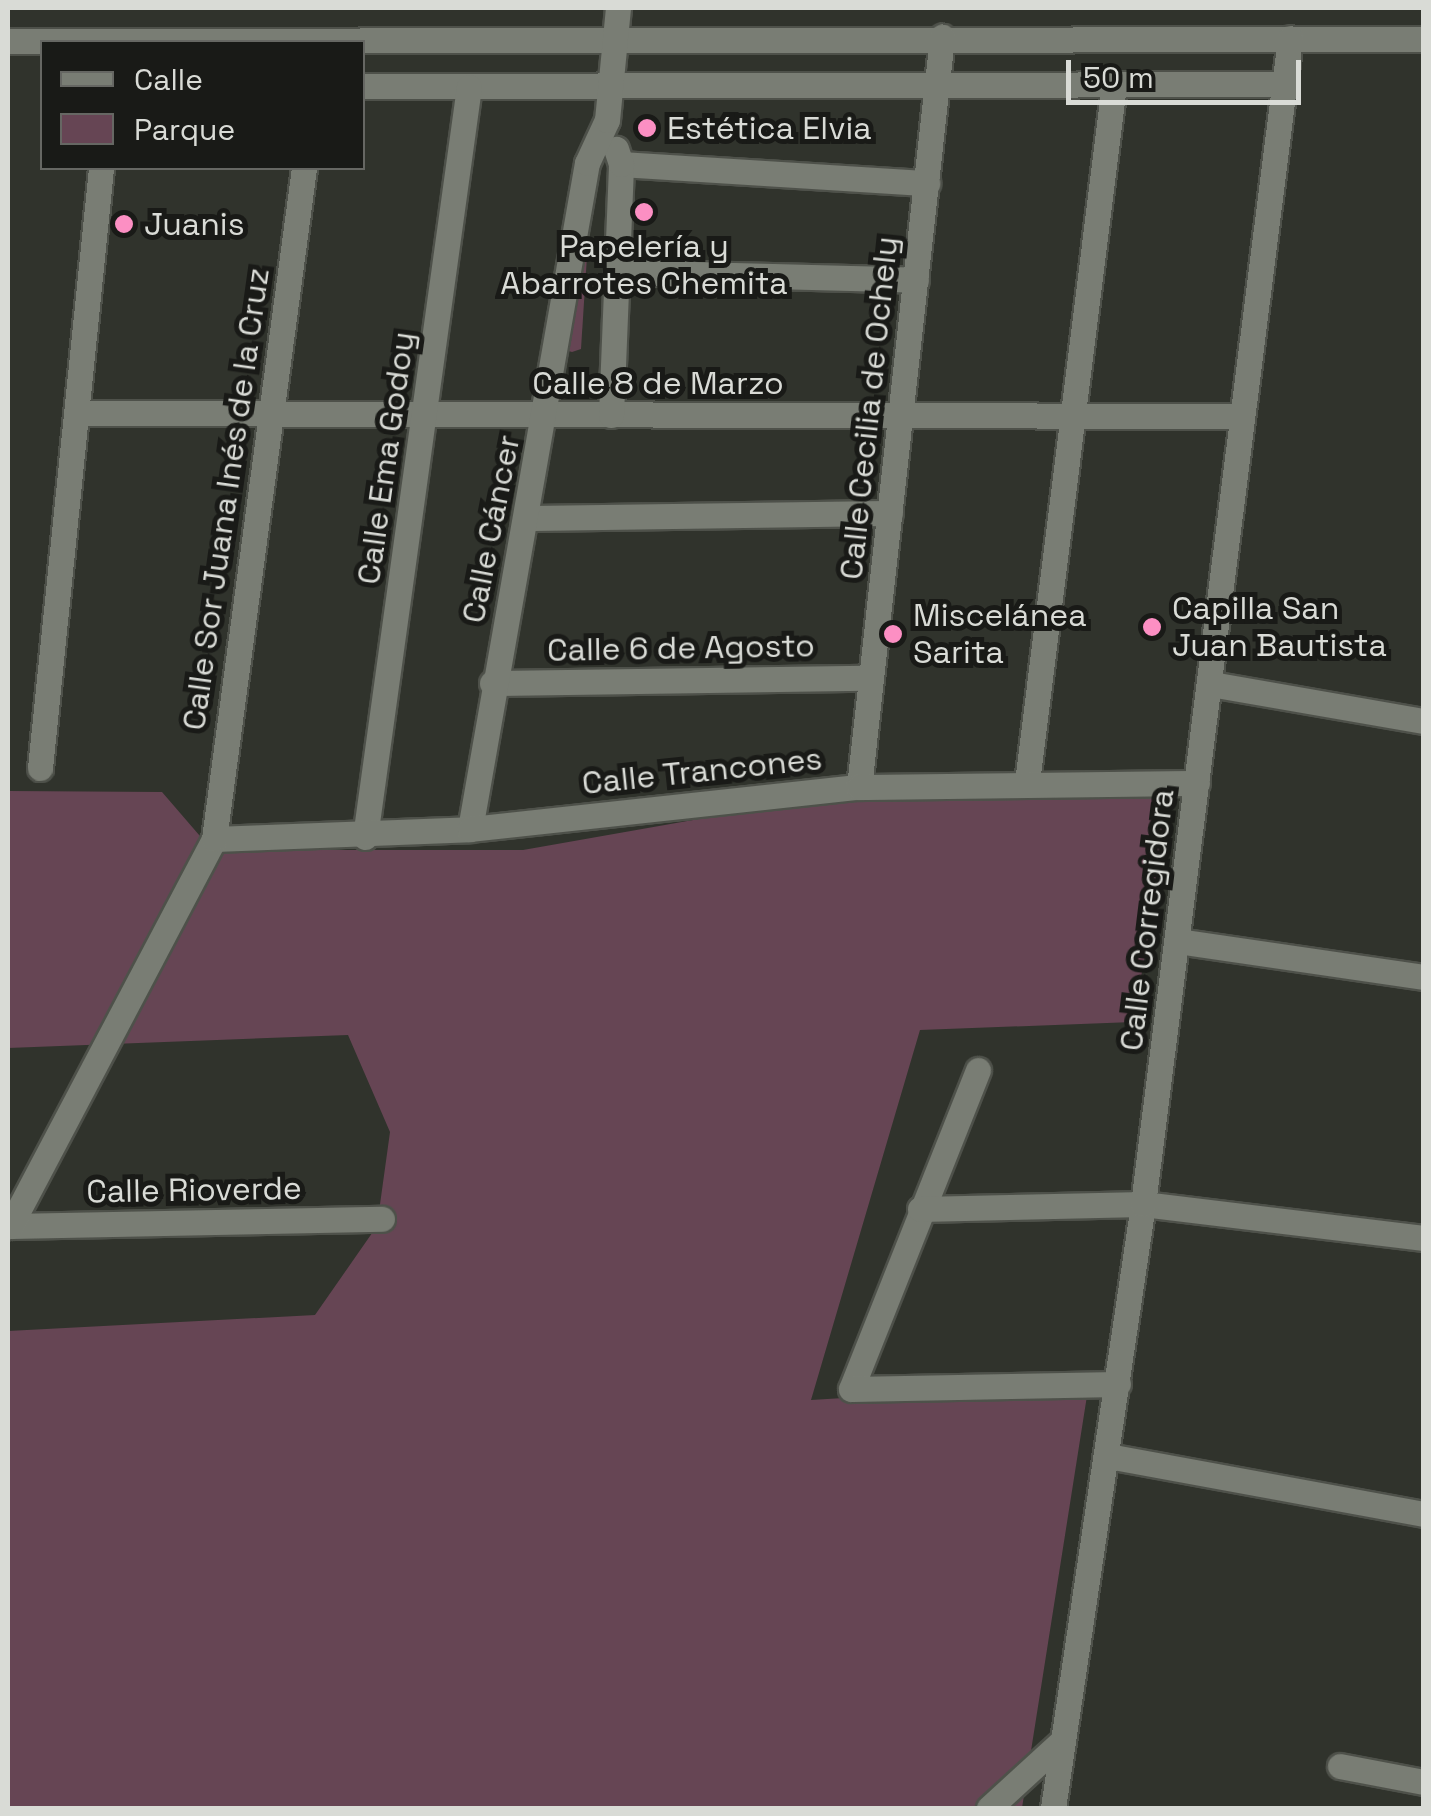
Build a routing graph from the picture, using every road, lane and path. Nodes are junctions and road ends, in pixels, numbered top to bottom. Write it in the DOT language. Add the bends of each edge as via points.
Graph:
graph roads {
  1 [pos="618,8"];
  2 [pos="619,35"];
  3 [pos="942,36"];
  4 [pos="1290,38"];
  5 [pos="1424,38"];
  6 [pos="200,40"];
  7 [pos="8,41"];
  8 [pos="40,41"];
  9 [pos="612,84"];
  10 [pos="1282,84"];
  11 [pos="1114,85"];
  12 [pos="365,86"];
  13 [pos="938,86"];
  14 [pos="469,87"];
  15 [pos="607,120"];
  16 [pos="621,164"];
  17 [pos="100,170"];
  18 [pos="304,170"];
  19 [pos="927,183"];
  20 [pos="619,272"];
  21 [pos="916,280"];
  22 [pos="76,413"];
  23 [pos="269,414"];
  24 [pos="426,414"];
  25 [pos="547,415"];
  26 [pos="611,415"];
  27 [pos="901,416"];
  28 [pos="1072,416"];
  29 [pos="1240,416"];
  30 [pos="890,512"];
  31 [pos="527,518"];
  32 [pos="871,678"];
  33 [pos="492,682"];
  34 [pos="1211,684"];
  35 [pos="1424,721"];
  36 [pos="40,768"];
  37 [pos="1027,782"];
  38 [pos="1197,783"];
  39 [pos="859,787"];
  40 [pos="470,829"];
  41 [pos="365,838"];
  42 [pos="214,839"];
  43 [pos="1177,941"];
  44 [pos="1424,977"];
  45 [pos="978,1070"];
  46 [pos="1143,1204"];
  47 [pos="920,1209"];
  48 [pos="382,1219"];
  49 [pos="8,1226"];
  50 [pos="1424,1238"];
  51 [pos="1118,1384"];
  52 [pos="1108,1456"];
  53 [pos="1424,1514"];
  54 [pos="1061,1742"];
  55 [pos="1340,1766"];
  56 [pos="1424,1782"];
  57 [pos="989,1808"];
  58 [pos="1053,1808"];
  1 -- 2 [label="street, Calle Cáncer"];
  2 -- 3 [label="street"];
  2 -- 6 [label="street"];
  2 -- 9 [label="street, Calle Cáncer"];
  3 -- 4 [label="street"];
  3 -- 13 [label="street, Calle Cecilia de Ochely"];
  4 -- 5 [label="street"];
  4 -- 10 [label="street, Calle Corregidora"];
  7 -- 8 [label="street"];
  9 -- 13 [label="street"];
  9 -- 14 [label="street"];
  9 -- 15 [label="street, Calle Cáncer"];
  10 -- 11 [label="street"];
  10 -- 29 [label="street, Calle Corregidora"];
  11 -- 13 [label="street"];
  11 -- 28 [label="street"];
  12 -- 14 [label="street"];
  13 -- 19 [label="street, Calle Cecilia de Ochely"];
  14 -- 24 [label="street, Calle Ema Godoy"];
  15 -- 16 [label="street"];
  15 -- 25 [label="street, Calle Cáncer" via="587,163"];
  16 -- 19 [label="street"];
  16 -- 20 [label="street"];
  17 -- 22 [label="street"];
  18 -- 23 [label="street, Calle Sor Juana Inés de la Cruz"];
  19 -- 21 [label="street, Calle Cecilia de Ochely"];
  20 -- 21 [label="street"];
  20 -- 26 [label="street"];
  21 -- 27 [label="street, Calle Cecilia de Ochely"];
  22 -- 23 [label="street, Calle 8 de Marzo"];
  22 -- 36 [label="street"];
  23 -- 24 [label="street, Calle 8 de Marzo"];
  23 -- 42 [label="street, Calle Sor Juana Inés de la Cruz"];
  24 -- 25 [label="street, Calle 8 de Marzo"];
  24 -- 41 [label="street, Calle Ema Godoy"];
  25 -- 26 [label="street, Calle 8 de Marzo"];
  25 -- 31 [label="street, Calle Cáncer"];
  26 -- 27 [label="street, Calle 8 de Marzo"];
  27 -- 28 [label="street, Calle 8 de Marzo"];
  27 -- 30 [label="street, Calle Cecilia de Ochely"];
  28 -- 29 [label="street, Calle 8 de Marzo"];
  28 -- 37 [label="street"];
  29 -- 34 [label="street, Calle Corregidora"];
  30 -- 31 [label="street"];
  30 -- 32 [label="street, Calle Cecilia de Ochely"];
  31 -- 33 [label="street, Calle Cáncer"];
  32 -- 33 [label="street, Calle 6 de Agosto"];
  32 -- 39 [label="street, Calle Cecilia de Ochely"];
  33 -- 40 [label="street, Calle Cáncer"];
  34 -- 35 [label="street"];
  34 -- 38 [label="street, Calle Corregidora"];
  37 -- 38 [label="street, Calle Trancones"];
  37 -- 39 [label="street, Calle Trancones"];
  38 -- 43 [label="street, Calle Corregidora"];
  39 -- 40 [label="street, Calle Trancones"];
  40 -- 41 [label="street, Calle Trancones"];
  41 -- 42 [label="street, Calle Trancones"];
  42 -- 49 [label="street"];
  43 -- 44 [label="street"];
  43 -- 46 [label="street, Calle Corregidora"];
  45 -- 47 [label="street"];
  46 -- 47 [label="street"];
  46 -- 50 [label="street"];
  46 -- 51 [label="street, Calle Corregidora"];
  47 -- 51 [label="street" via="851,1389"];
  48 -- 49 [label="street, Calle Rioverde"];
  51 -- 52 [label="street, Calle Corregidora"];
  52 -- 53 [label="street"];
  52 -- 54 [label="street, Calle Corregidora"];
  54 -- 57 [label="street"];
  54 -- 58 [label="street, Calle Corregidora"];
  55 -- 56 [label="street"];
}
